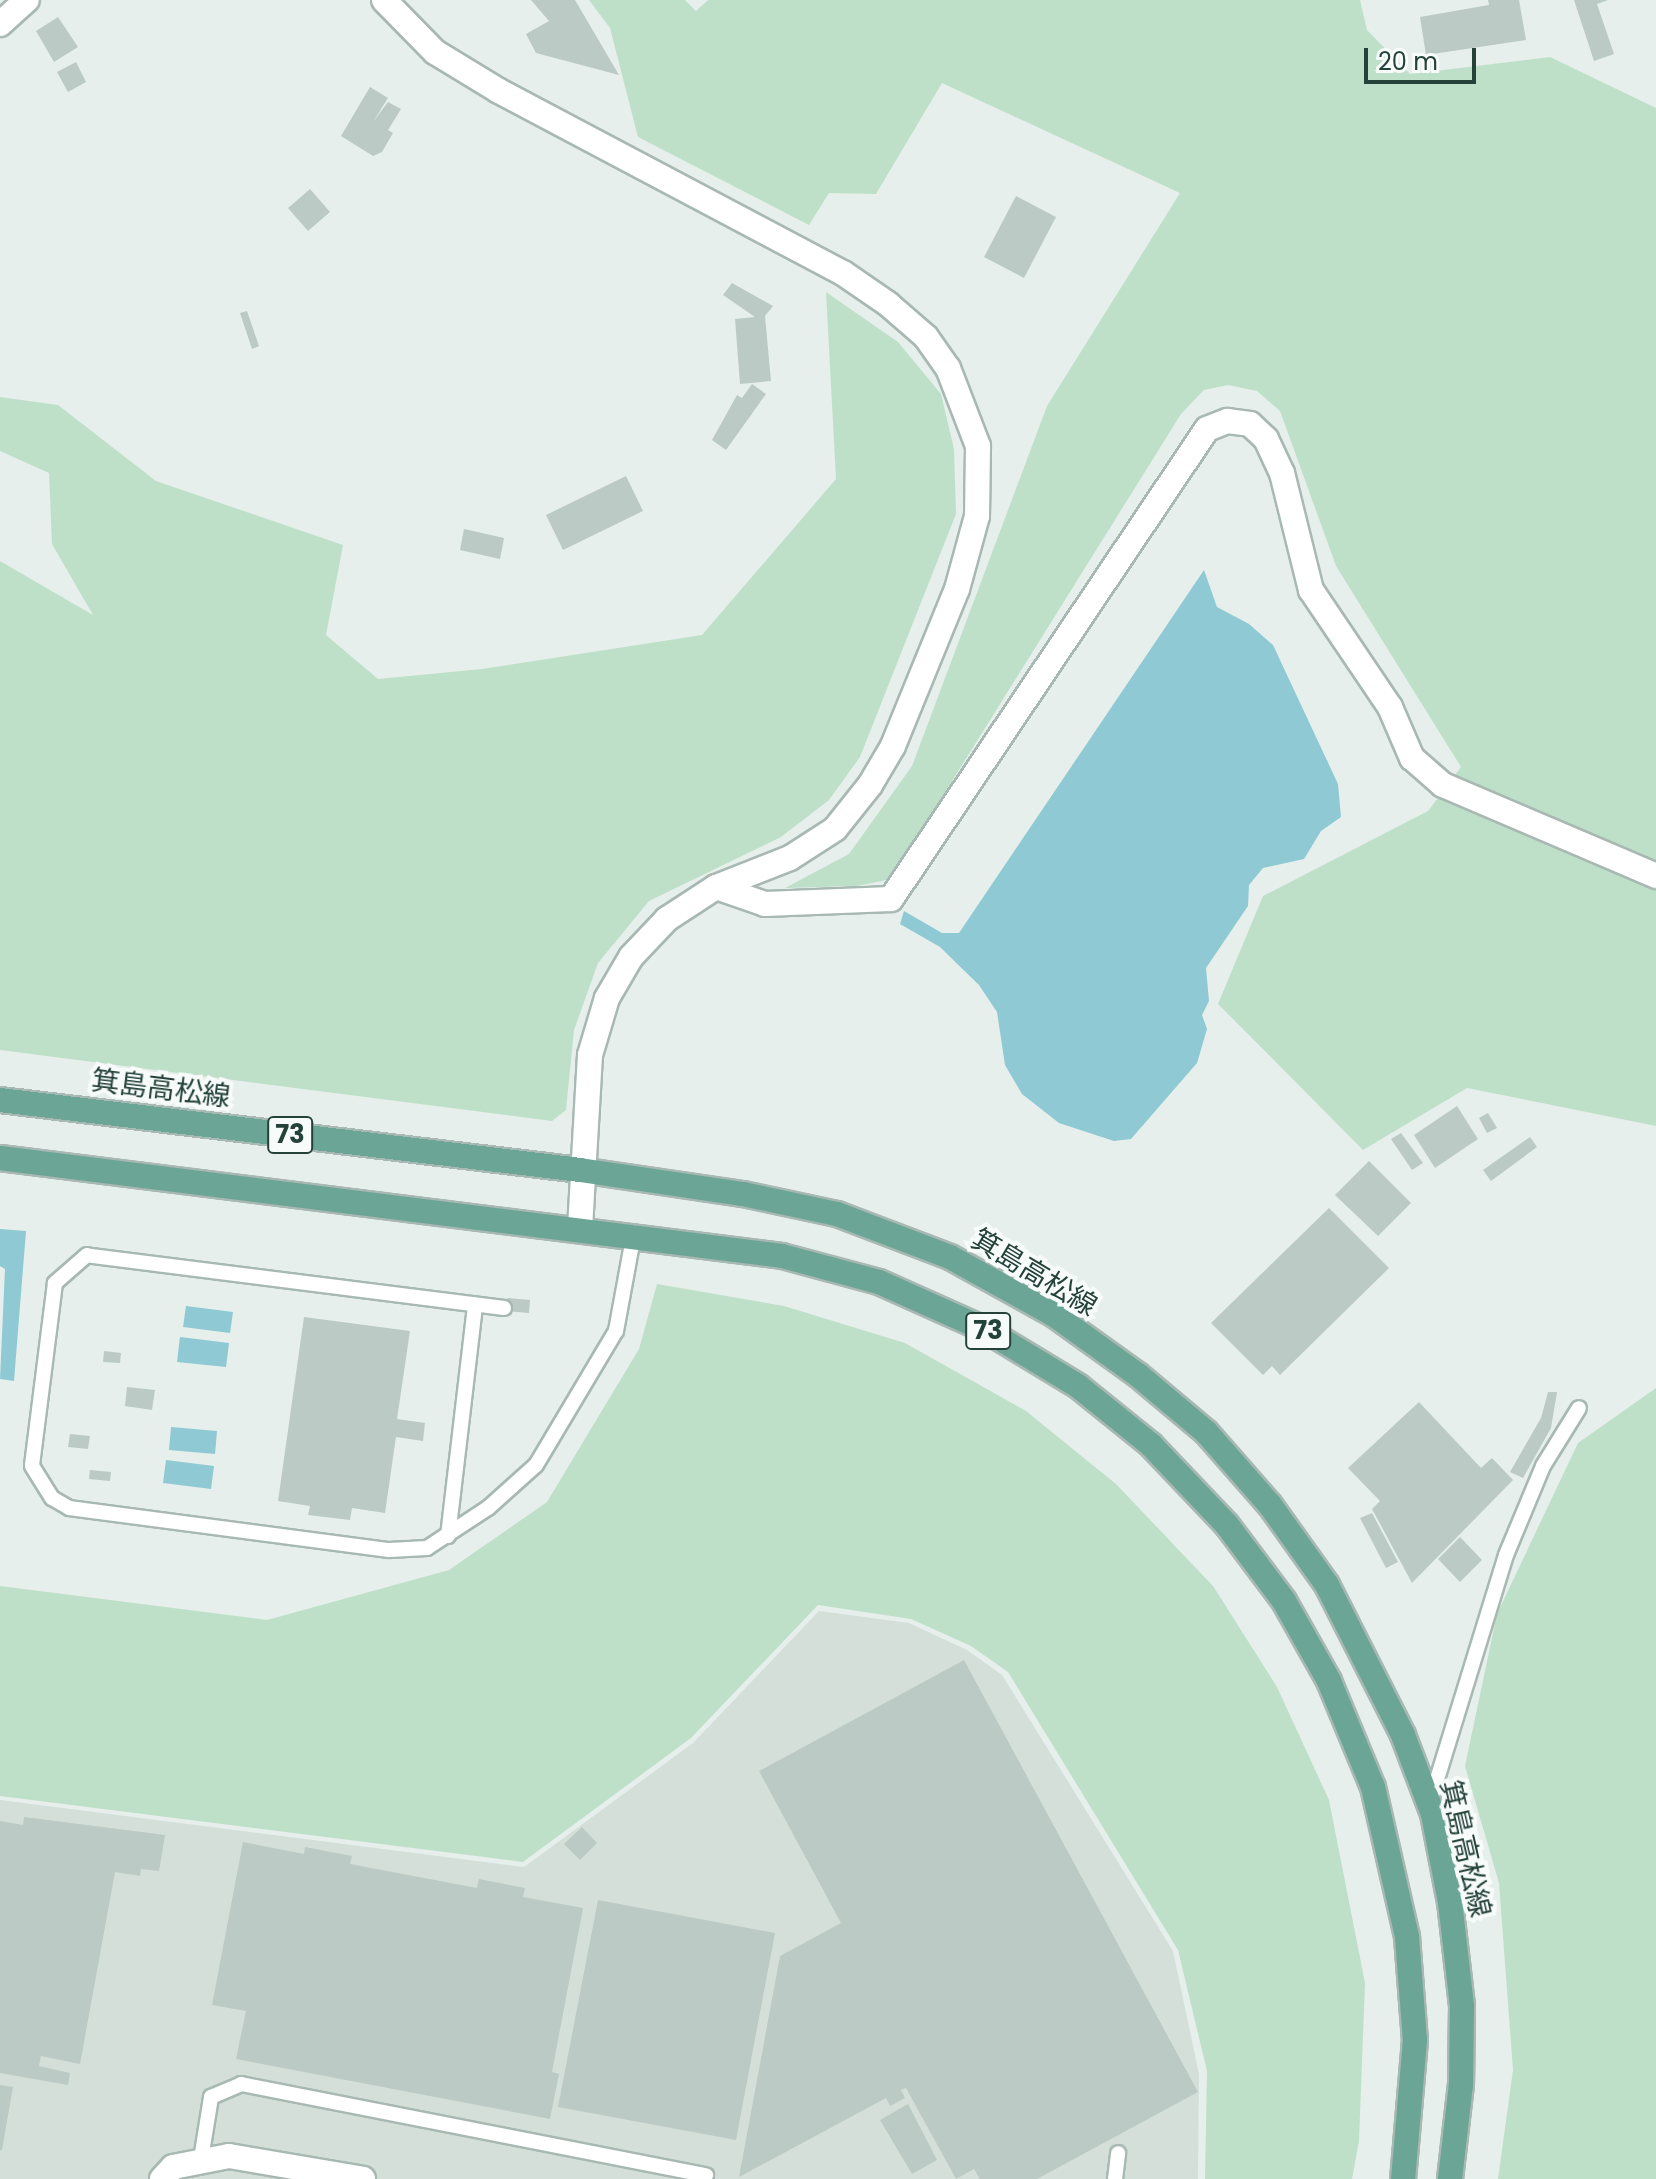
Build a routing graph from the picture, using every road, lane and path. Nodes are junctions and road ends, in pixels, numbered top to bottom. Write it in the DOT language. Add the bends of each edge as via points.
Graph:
graph roads {
  1 [pos="27,0"];
  2 [pos="384,0"];
  3 [pos="0,24"];
  4 [pos="1656,876"];
  5 [pos="716,887"];
  6 [pos="0,1100"];
  7 [pos="0,1158"];
  8 [pos="580,1170"];
  9 [pos="580,1228"];
  10 [pos="634,1233"];
  11 [pos="475,1305"];
  12 [pos="504,1308"];
  13 [pos="1579,1408"];
  14 [pos="448,1536"];
  15 [pos="1429,1804"];
  16 [pos="1118,2153"];
  17 [pos="201,2159"];
  18 [pos="706,2175"];
  19 [pos="162,2179"];
  20 [pos="363,2179"];
  21 [pos="1115,2179"];
  22 [pos="1403,2179"];
  23 [pos="1450,2179"];
  1 -- 3 [label="street"];
  2 -- 5 [label="street" via="435,52 499,91 843,273 888,304 926,337 964,400 978,446 977,516 957,589 893,746 835,829 790,858"];
  4 -- 5 [label="street" via="1443,785 1412,758 1390,707 1311,590 1282,473 1266,439 1250,424 1227,421 1207,429 891,899 765,904"];
  5 -- 8 [label="street" via="667,919 631,957 607,998 590,1055"];
  6 -- 8 [label="main road, 箕島高松線 / 73"];
  7 -- 9 [label="main road, 73" via="321,1201"];
  8 -- 9 [label="street"];
  8 -- 15 [label="main road, 箕島高松線 / 73" via="837,1214 950,1257 1053,1314 1138,1375 1206,1432 1270,1505 1327,1585 1375,1670"];
  9 -- 10 [label="main road, 73"];
  10 -- 14 [label="lane" via="616,1331 536,1465"];
  10 -- 22 [label="main road, 73" via="782,1256 879,1282 984,1329 1078,1386 1151,1445 1227,1525 1284,1601 1329,1681 1373,1787 1407,1937 1411,1981 1415,2040"];
  11 -- 12 [label="lane"];
  11 -- 14 [label="lane"];
  11 -- 14 [label="lane" via="87,1255 55,1283 31,1446 38,1480 69,1508 389,1550 427,1548"];
  13 -- 15 [label="lane" via="1543,1466 1506,1555"];
  15 -- 23 [label="main road, 箕島高松線 / 73" via="1450,1902 1462,2006 1461,2084"];
  16 -- 21 [label="lane"];
  17 -- 18 [label="lane" via="211,2097 241,2084"];
  17 -- 19 [label="street" via="173,2167"];
  17 -- 20 [label="street" via="257,2159"];
}
